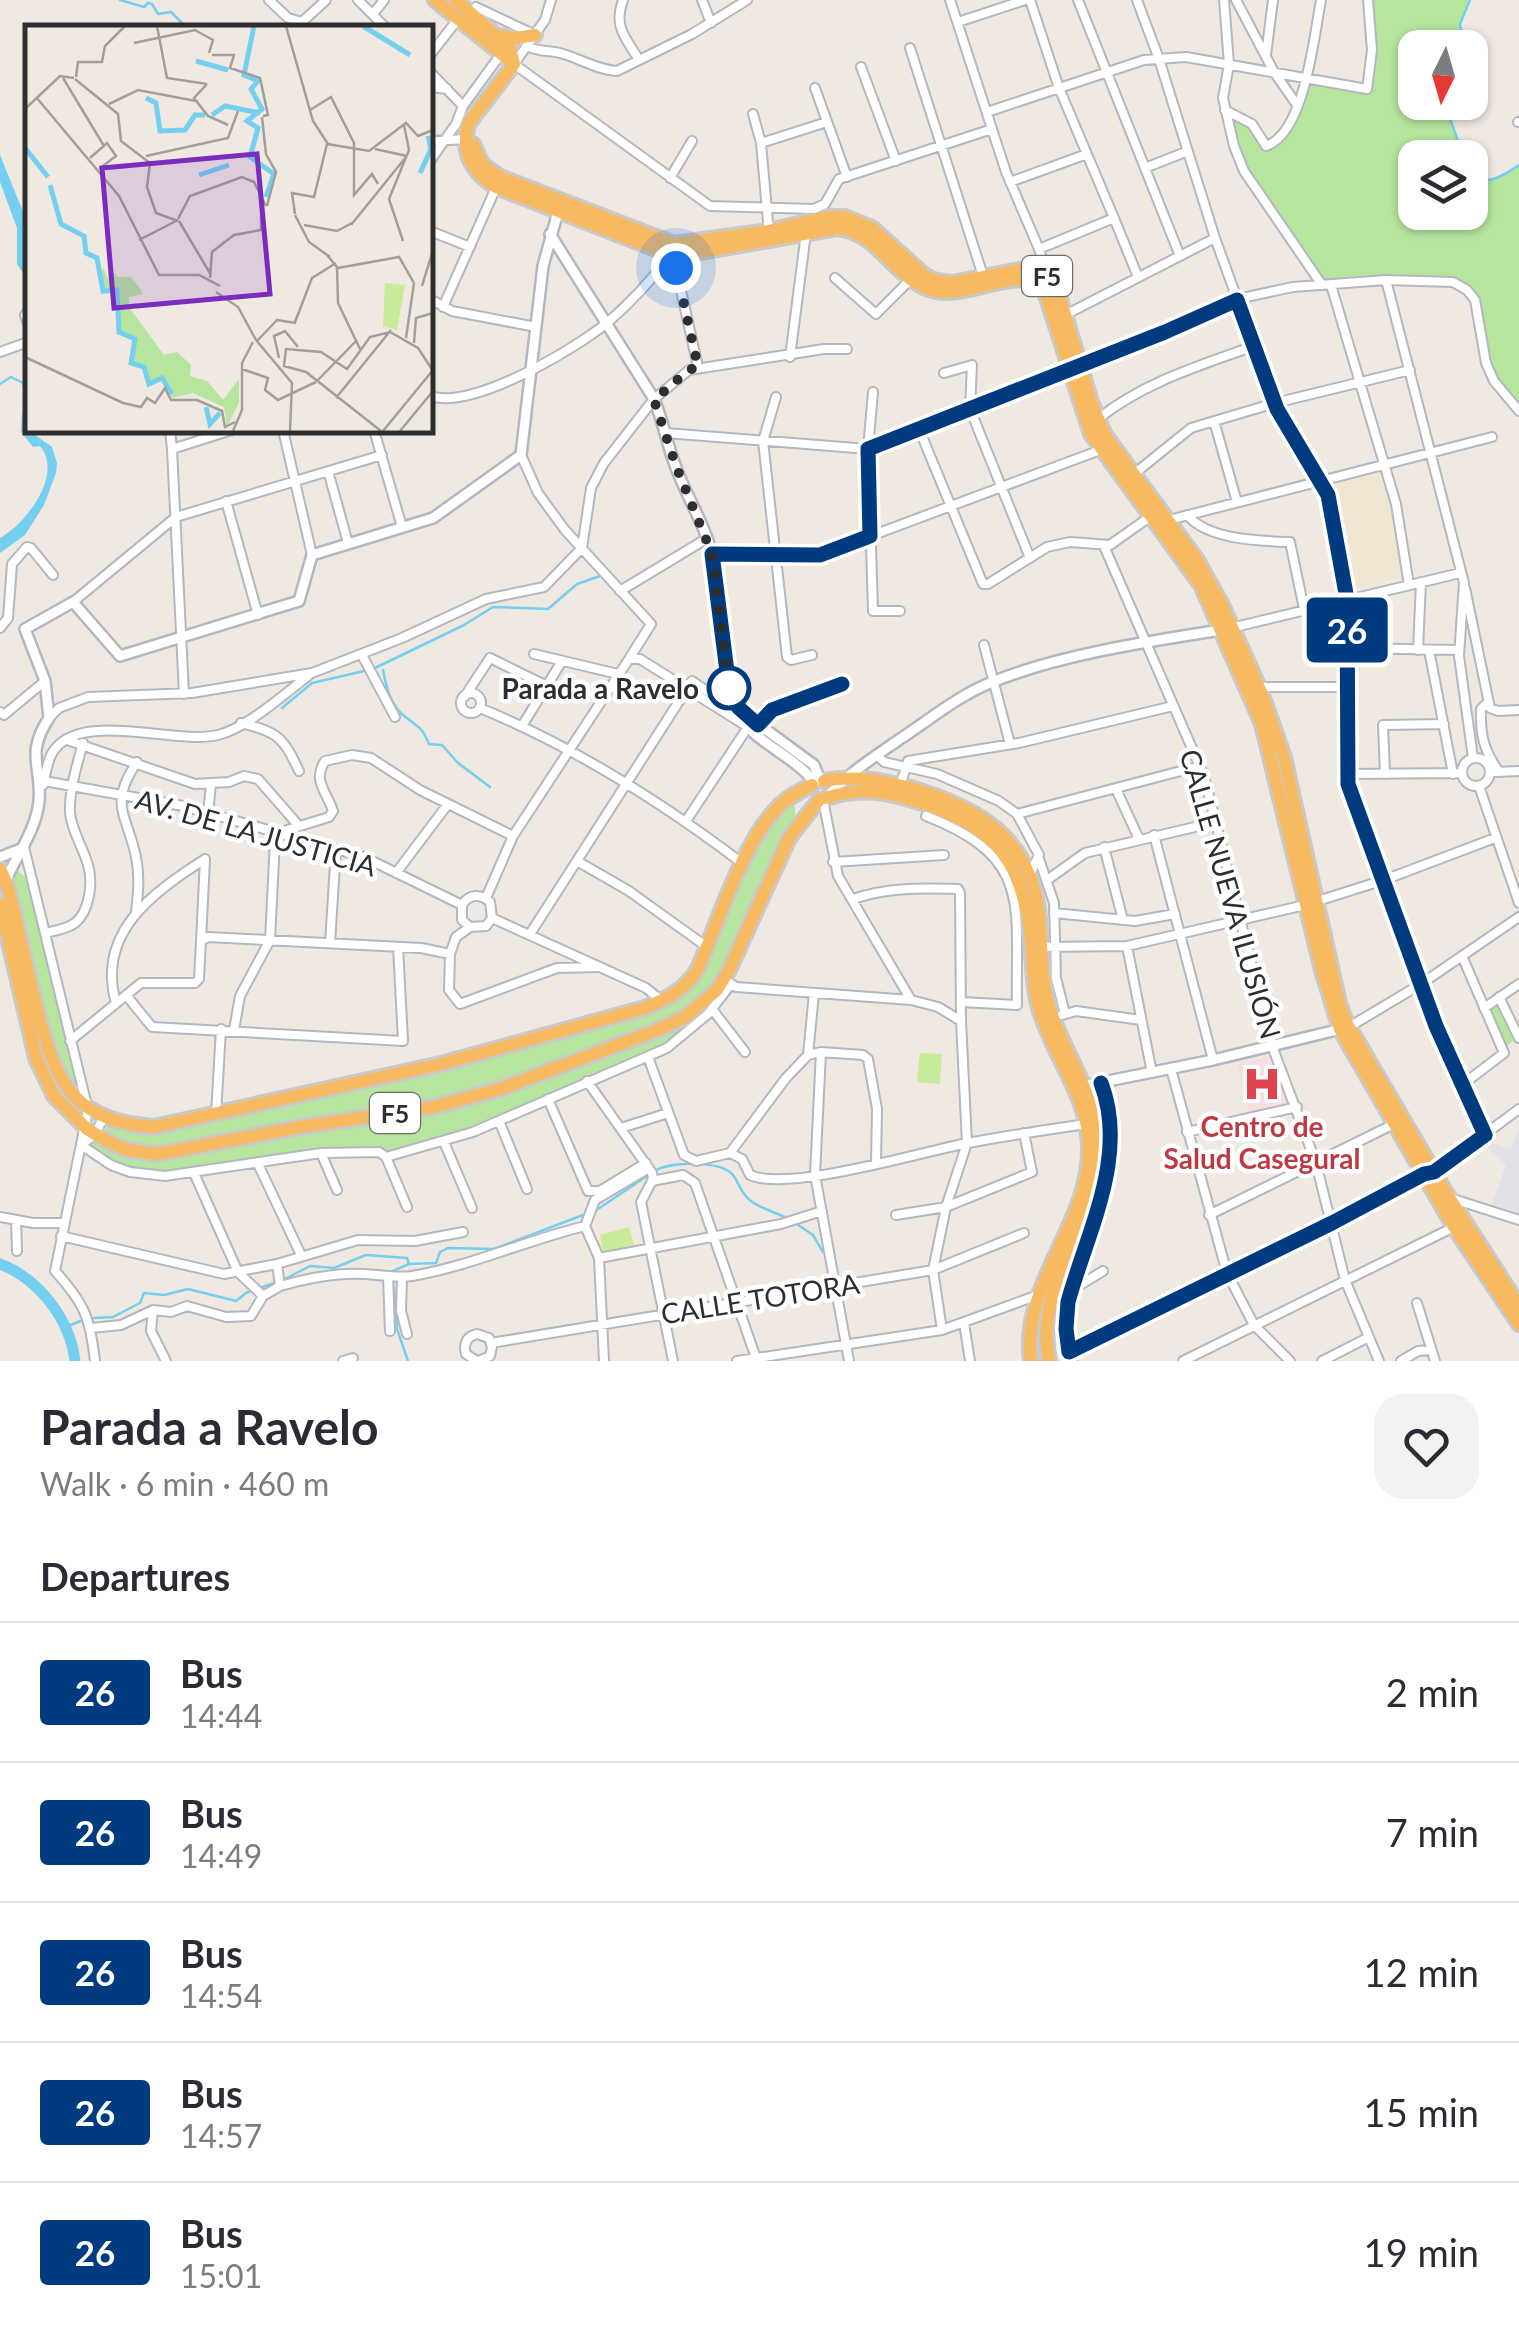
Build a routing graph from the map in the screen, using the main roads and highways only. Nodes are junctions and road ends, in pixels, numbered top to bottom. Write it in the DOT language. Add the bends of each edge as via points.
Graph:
graph roads {
  1 [pos="435,0"];
  2 [pos="464,9"];
  3 [pos="497,36"];
  4 [pos="531,40"];
  5 [pos="514,64"];
  6 [pos="871,234"];
  7 [pos="769,236"];
  8 [pos="1040,278"];
  9 [pos="934,286"];
  10 [pos="1053,294"];
  11 [pos="1074,367"];
  12 [pos="1106,447"];
  13 [pos="1226,628"];
  14 [pos="3,875"];
  15 [pos="0,904"];
  16 [pos="1043,947"];
  17 [pos="1344,1028"];
  18 [pos="1081,1087"];
  19 [pos="1429,1173"];
  20 [pos="1519,1306"];
  21 [pos="1519,1324"];
  22 [pos="1031,1361"];
  23 [pos="1049,1361"];
  1 -- 2 [label="highway"];
  2 -- 3 [label="highway"];
  2 -- 5 [label="highway"];
  3 -- 4 [label="highway"];
  3 -- 5 [label="highway"];
  5 -- 7 [label="highway" via="474,117 469,139 498,182 684,256"];
  6 -- 7 [label="highway" via="838,228"];
  6 -- 7 [label="highway" via="861,221 827,217"];
  6 -- 9 [label="highway"];
  6 -- 9 [label="highway" via="911,278"];
  8 -- 9 [label="highway, F5" via="957,292"];
  8 -- 9 [label="highway, F5" via="1023,268"];
  8 -- 10 [label="highway, F5"];
  10 -- 11 [label="highway, F5"];
  10 -- 11 [label="highway, F5" via="1065,315"];
  11 -- 12 [label="highway, F5"];
  11 -- 12 [label="highway, F5" via="1083,414"];
  12 -- 13 [label="highway, F5"];
  12 -- 13 [label="highway, F5" via="1134,474 1203,570"];
  13 -- 17 [label="highway, F5" via="1284,756 1310,903"];
  14 -- 16 [label="highway, F5" via="62,1083 88,1110 133,1126 154,1127 441,1064 662,1001 690,981 743,864 779,806 817,782 845,777 900,786 960,804 992,824 1030,876"];
  15 -- 16 [label="highway, F5" via="40,1070 54,1096 82,1125 128,1150 174,1154 458,1102 654,1031 702,1005 727,981 789,838 824,798 854,790 953,814 982,830 1019,881"];
  16 -- 18 [label="highway, F5" via="1048,1000"];
  17 -- 19 [label="highway, F5"];
  17 -- 19 [label="highway, F5" via="1394,1124"];
  18 -- 22 [label="highway, F5" via="1088,1164 1038,1295"];
  18 -- 23 [label="highway, F5" via="1097,1136 1096,1170 1047,1312"];
  19 -- 20 [label="highway, F5"];
  19 -- 21 [label="highway, F5" via="1454,1227"];
}
